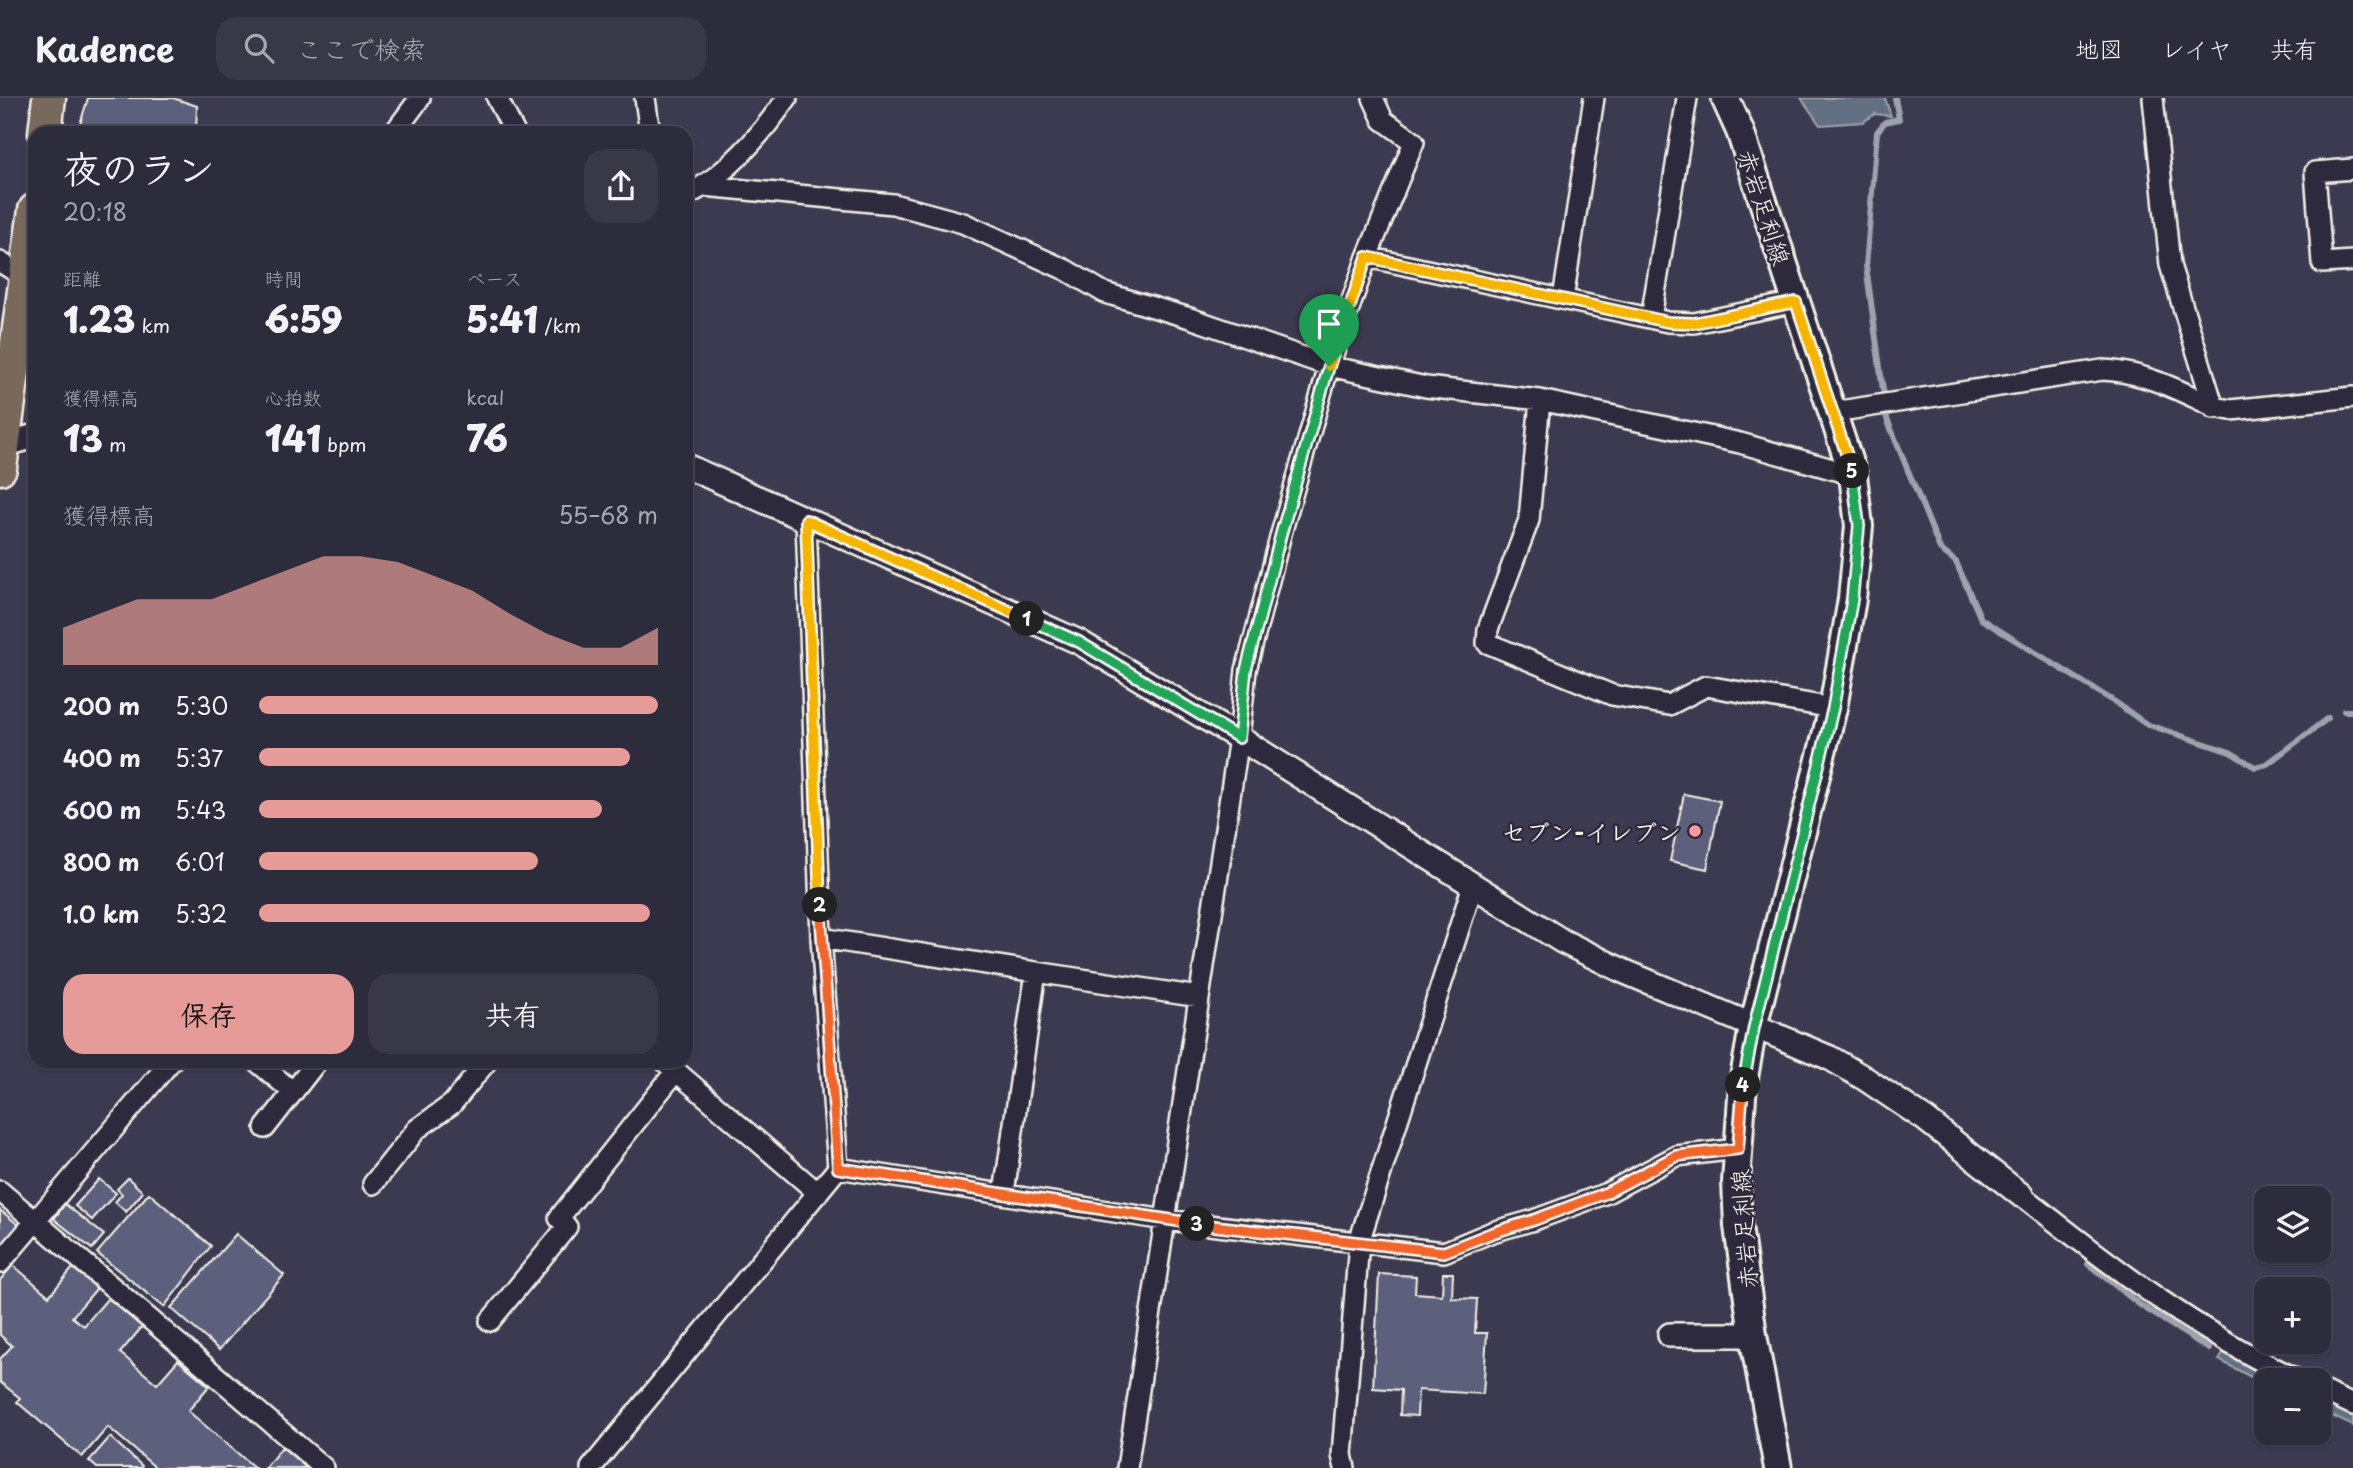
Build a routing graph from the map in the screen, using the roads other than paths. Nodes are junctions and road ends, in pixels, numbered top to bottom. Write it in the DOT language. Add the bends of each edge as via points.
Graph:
graph roads {
  1 [pos="49,98"];
  2 [pos="420,98"];
  3 [pos="497,98"];
  4 [pos="645,98"];
  5 [pos="787,98"];
  6 [pos="1373,98"];
  7 [pos="1594,98"];
  8 [pos="1687,98"];
  9 [pos="1726,98"];
  10 [pos="2153,98"];
  11 [pos="46,126"];
  12 [pos="399,126"];
  13 [pos="511,126"];
  14 [pos="649,126"];
  15 [pos="2353,169"];
  16 [pos="704,186"];
  17 [pos="693,192"];
  18 [pos="28,229"];
  19 [pos="1367,257"];
  20 [pos="2353,261"];
  21 [pos="13,270"];
  22 [pos="1563,299"];
  23 [pos="1796,302"];
  24 [pos="1651,318"];
  25 [pos="27,336"];
  26 [pos="1329,366"];
  27 [pos="2353,397"];
  28 [pos="1540,400"];
  29 [pos="2214,408"];
  30 [pos="1834,412"];
  31 [pos="28,440"];
  32 [pos="1,453"];
  33 [pos="693,469"];
  34 [pos="1853,475"];
  35 [pos="806,520"];
  36 [pos="1833,708"];
  37 [pos="1239,738"];
  38 [pos="1473,885"];
  39 [pos="821,938"];
  40 [pos="1036,972"];
  41 [pos="1199,997"];
  42 [pos="1754,1027"];
  43 [pos="165,1068"];
  44 [pos="265,1068"];
  45 [pos="312,1068"];
  46 [pos="481,1068"];
  47 [pos="668,1068"];
  48 [pos="671,1068"];
  49 [pos="293,1092"];
  50 [pos="265,1128"];
  51 [pos="1738,1149"];
  52 [pos="838,1168"];
  53 [pos="370,1185"];
  54 [pos="0,1191"];
  55 [pos="818,1193"];
  56 [pos="1004,1193"];
  57 [pos="2021,1195"];
  58 [pos="1165,1220"];
  59 [pos="36,1222"];
  60 [pos="1359,1242"];
  61 [pos="0,1263"];
  62 [pos="490,1321"];
  63 [pos="1670,1335"];
  64 [pos="1754,1335"];
  65 [pos="2275,1368"];
  66 [pos="2331,1395"];
  67 [pos="2353,1405"];
  68 [pos="324,1468"];
  69 [pos="591,1468"];
  70 [pos="1127,1468"];
  71 [pos="1345,1468"];
  72 [pos="1778,1468"];
  1 -- 11 [label="highway"];
  2 -- 12 [label="street"];
  3 -- 13 [label="street"];
  4 -- 14 [label="street"];
  5 -- 16 [label="street" via="761,136"];
  6 -- 19 [label="street" via="1383,120 1414,142"];
  7 -- 22 [label="street"];
  8 -- 24 [label="street"];
  9 -- 23 [label="main road, 赤岩足利線"];
  10 -- 29 [label="street" via="2171,265"];
  15 -- 20 [label="street" via="2315,172 2322,262"];
  16 -- 17 [label="street"];
  16 -- 26 [label="street" via="893,204 963,223 1105,293"];
  18 -- 21 [label="highway"];
  19 -- 22 [label="street"];
  19 -- 26 [label="street"];
  21 -- 25 [label="highway"];
  22 -- 24 [label="street"];
  23 -- 24 [label="street" via="1694,323"];
  23 -- 30 [label="main road, 赤岩足利線"];
  25 -- 32 [label="highway"];
  26 -- 28 [label="street" via="1426,387"];
  26 -- 37 [label="street" via="1246,670"];
  27 -- 29 [label="street"];
  28 -- 34 [label="street" via="1740,443"];
  28 -- 36 [label="street" via="1528,520 1487,643 1612,695 1669,705 1706,686"];
  29 -- 30 [label="street" via="2148,378 2102,370"];
  30 -- 34 [label="main road, 赤岩足利線"];
  31 -- 32 [label="street"];
  33 -- 35 [label="street"];
  34 -- 36 [label="main road, 赤岩足利線" via="1859,526"];
  35 -- 37 [label="street" via="1079,642"];
  35 -- 39 [label="street"];
  36 -- 42 [label="main road, 赤岩足利線"];
  37 -- 38 [label="street"];
  37 -- 41 [label="street"];
  38 -- 42 [label="street" via="1562,941"];
  38 -- 60 [label="street"];
  39 -- 40 [label="street"];
  39 -- 52 [label="street"];
  40 -- 41 [label="street"];
  40 -- 56 [label="street"];
  41 -- 58 [label="street"];
  42 -- 51 [label="main road, 赤岩足利線" via="1743,1083"];
  42 -- 57 [label="street" via="1864,1078 1925,1119"];
  43 -- 59 [label="street"];
  44 -- 49 [label="street"];
  45 -- 49 [label="street"];
  46 -- 53 [label="street" via="452,1104 417,1129"];
  47 -- 62 [label="street" via="559,1218 567,1227"];
  48 -- 55 [label="street"];
  49 -- 50 [label="street"];
  51 -- 60 [label="street" via="1676,1156 1606,1193 1444,1252"];
  51 -- 64 [label="main road, 赤岩足利線" via="1738,1226"];
  52 -- 55 [label="street"];
  52 -- 56 [label="street"];
  54 -- 59 [label="street"];
  55 -- 69 [label="street"];
  56 -- 58 [label="street"];
  57 -- 65 [label="street" via="2167,1306"];
  58 -- 60 [label="street"];
  58 -- 70 [label="street"];
  59 -- 61 [label="street"];
  59 -- 68 [label="street"];
  60 -- 71 [label="street" via="1342,1455"];
  63 -- 64 [label="street"];
  64 -- 72 [label="main road, 赤岩足利線"];
  66 -- 67 [label="street"];
}
